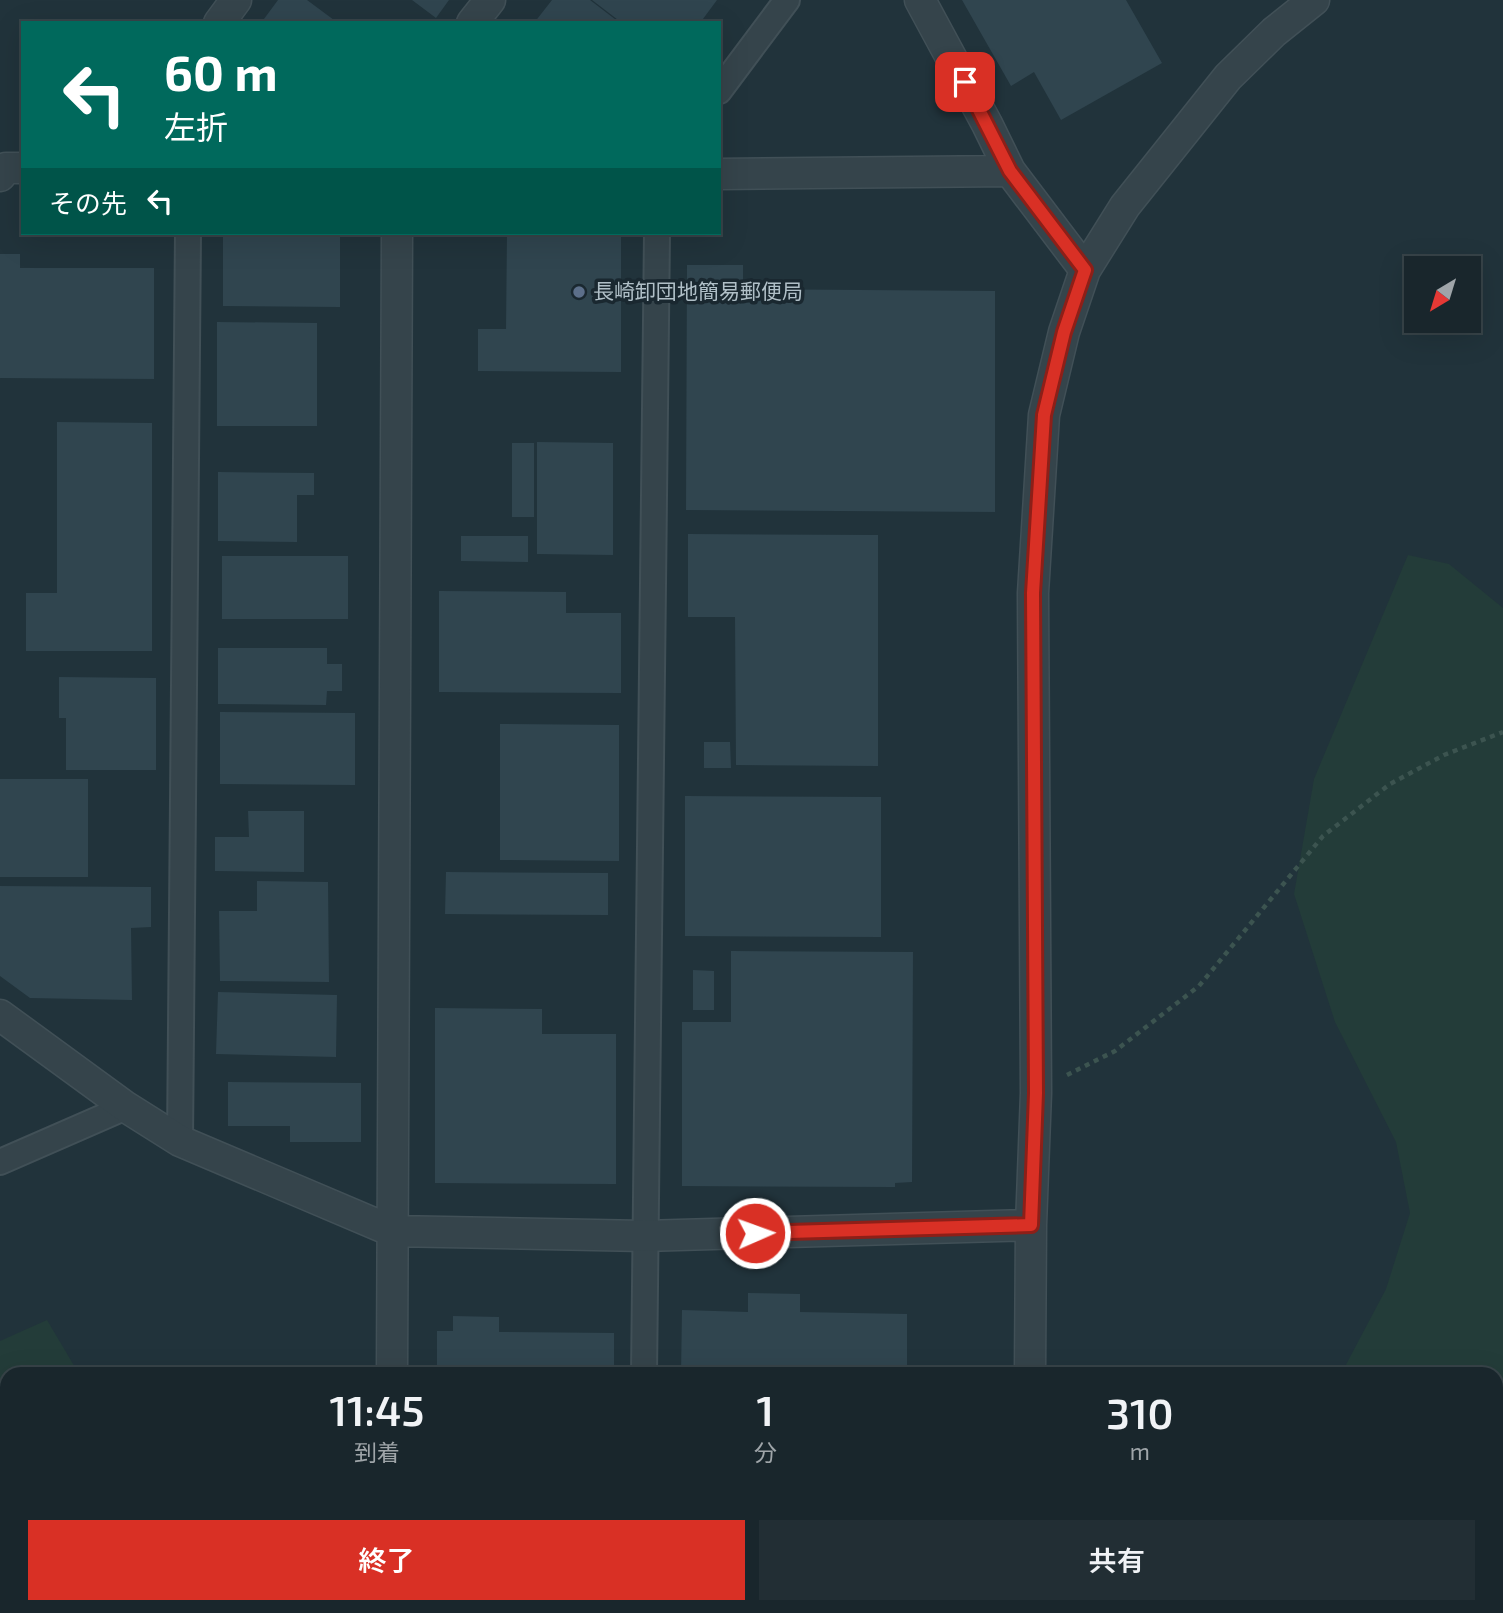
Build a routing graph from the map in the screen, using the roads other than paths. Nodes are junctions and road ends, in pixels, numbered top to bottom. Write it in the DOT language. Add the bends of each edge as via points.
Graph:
graph roads {
  1 [pos="236,0"];
  2 [pos="490,0"];
  3 [pos="787,0"];
  4 [pos="920,0"];
  5 [pos="1314,0"];
  6 [pos="220,21"];
  7 [pos="474,21"];
  8 [pos="721,89"];
  9 [pos="21,168"];
  10 [pos="1010,171"];
  11 [pos="721,174"];
  12 [pos="0,176"];
  13 [pos="188,235"];
  14 [pos="397,235"];
  15 [pos="657,235"];
  16 [pos="1085,270"];
  17 [pos="0,1015"];
  18 [pos="126,1107"];
  19 [pos="180,1141"];
  20 [pos="0,1162"];
  21 [pos="1031,1225"];
  22 [pos="392,1231"];
  23 [pos="644,1236"];
  24 [pos="392,1367"];
  25 [pos="644,1367"];
  26 [pos="1030,1367"];
  1 -- 6 [label="street"];
  2 -- 7 [label="street"];
  3 -- 8 [label="street"];
  4 -- 10 [label="street"];
  5 -- 16 [label="street" via="1228,77 1125,206"];
  9 -- 12 [label="street" via="6,168"];
  10 -- 11 [label="street"];
  10 -- 16 [label="street"];
  13 -- 19 [label="street"];
  14 -- 22 [label="street"];
  15 -- 23 [label="street"];
  16 -- 21 [label="street" via="1044,415 1033,593 1036,1093"];
  17 -- 18 [label="street"];
  18 -- 19 [label="street"];
  18 -- 20 [label="street"];
  19 -- 22 [label="street"];
  21 -- 23 [label="street"];
  21 -- 26 [label="street"];
  22 -- 23 [label="street"];
  22 -- 24 [label="street"];
  23 -- 25 [label="street"];
}
